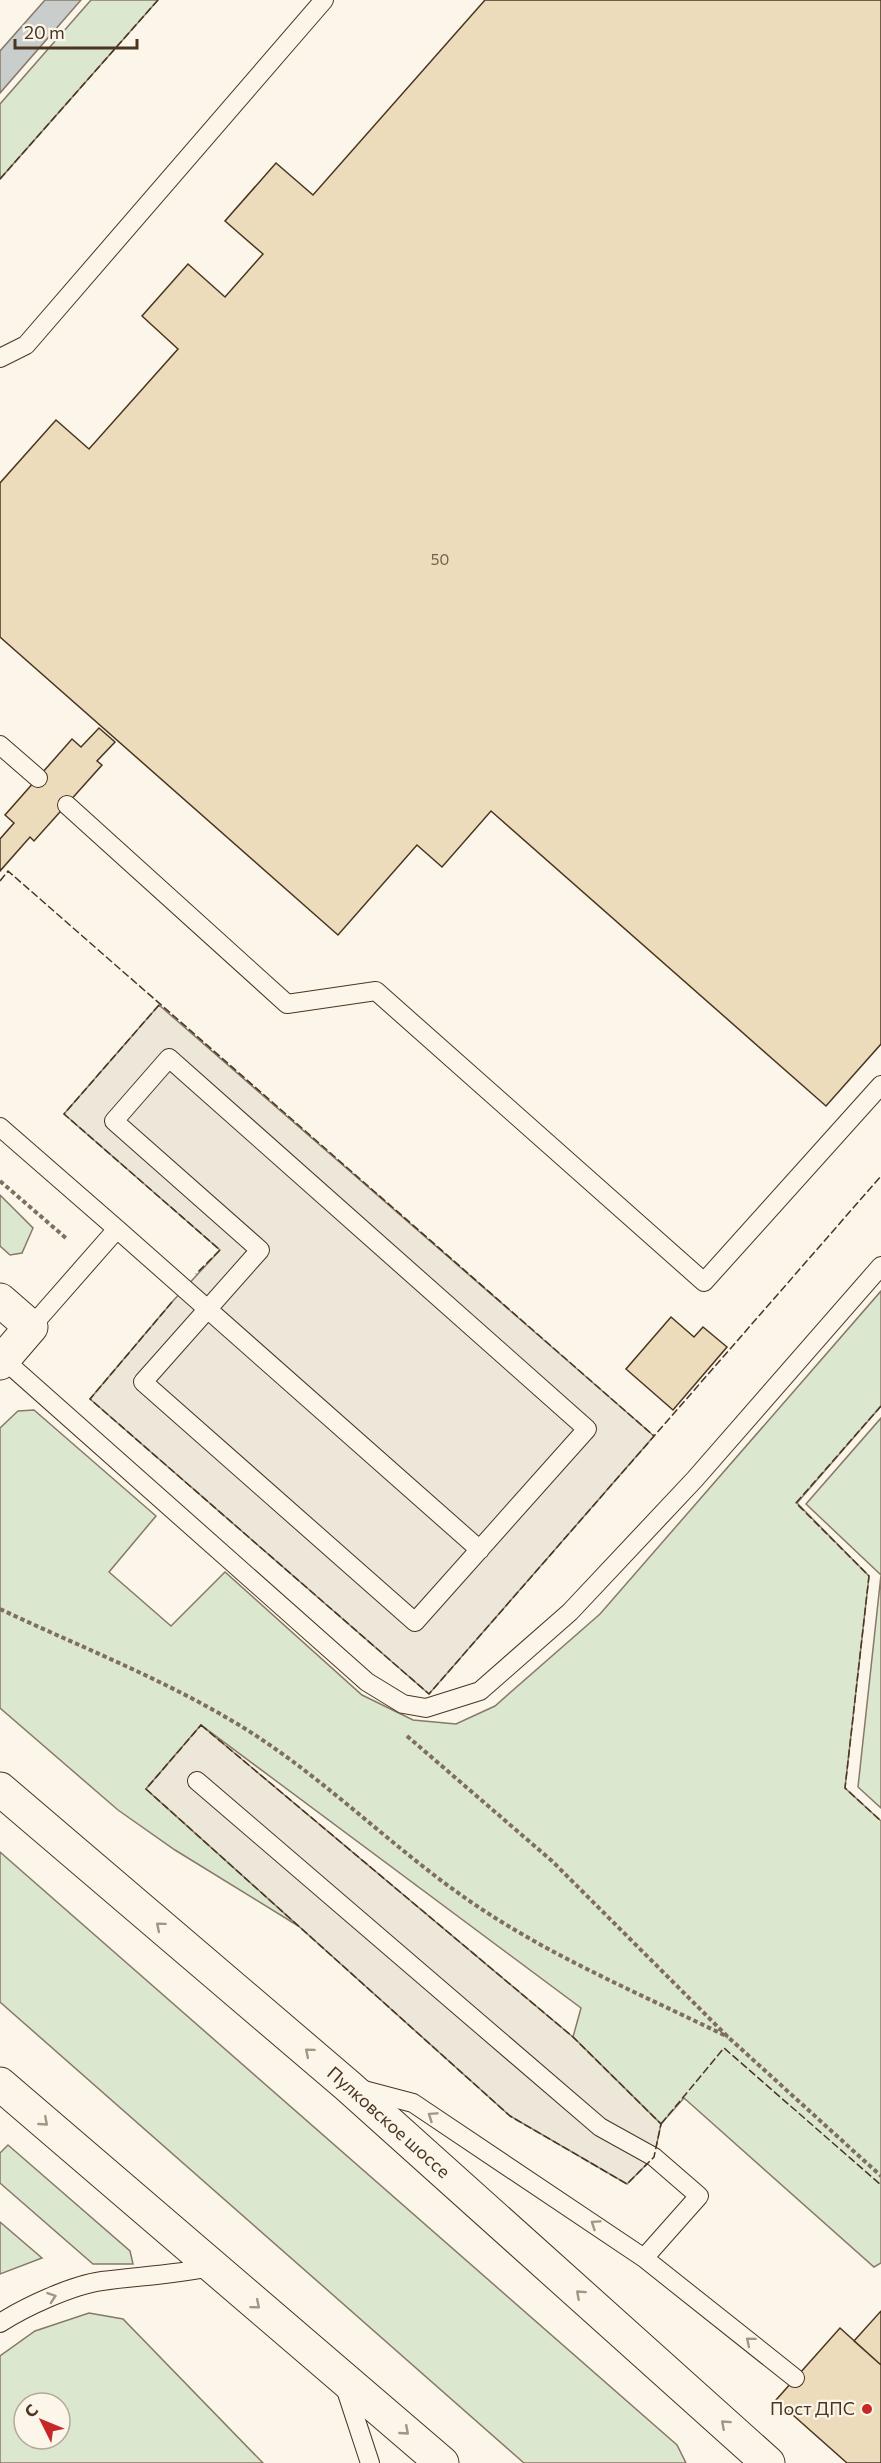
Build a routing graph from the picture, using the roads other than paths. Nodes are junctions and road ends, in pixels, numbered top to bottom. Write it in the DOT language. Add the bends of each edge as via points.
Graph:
graph roads {
  1 [pos="324,0"];
  2 [pos="0,358"];
  3 [pos="0,745"];
  4 [pos="38,778"];
  5 [pos="67,805"];
  6 [pos="881,1085"];
  7 [pos="0,1127"];
  8 [pos="117,1229"];
  9 [pos="881,1266"];
  10 [pos="0,1300"];
  11 [pos="208,1309"];
  12 [pos="31,1328"];
  13 [pos="2,1361"];
  14 [pos="480,1550"];
  15 [pos="197,1781"];
  16 [pos="0,1789"];
  17 [pos="0,2084"];
  18 [pos="348,2086"];
  19 [pos="644,2258"];
  20 [pos="211,2267"];
  21 [pos="0,2323"];
  22 [pos="341,2377"];
  23 [pos="795,2378"];
  24 [pos="370,2463"];
  25 [pos="442,2463"];
  26 [pos="768,2463"];
  1 -- 2 [label="lane" via="26,345"];
  3 -- 4 [label="lane"];
  5 -- 6 [label="lane" via="287,1004 376,991 704,1282"];
  7 -- 8 [label="lane"];
  8 -- 11 [label="lane"];
  8 -- 12 [label="lane"];
  9 -- 13 [label="lane" via="695,1479 570,1612 480,1691 426,1708 403,1704 367,1682"];
  10 -- 12 [label="main road"];
  11 -- 14 [label="lane"];
  11 -- 14 [label="lane" via="143,1382 152,1390 415,1622"];
  11 -- 14 [label="lane" via="260,1250 114,1121 169,1058 587,1429"];
  12 -- 13 [label="main road"];
  15 -- 19 [label="lane" via="600,2127 654,2157 699,2196"];
  18 -- 16 [label="main road, Пулковское шоссе, one-way"];
  17 -- 20 [label="main road, one-way"];
  19 -- 18 [label="lane, one-way" via="413,2103"];
  26 -- 18 [label="main road, Пулковское шоссе, one-way"];
  23 -- 19 [label="lane, one-way"];
  21 -- 20 [label="lane, one-way" via="23,2308 99,2281 170,2276"];
  20 -- 22 [label="main road, one-way"];
  22 -- 24 [label="lane"];
  22 -- 25 [label="main road, one-way"];
}
